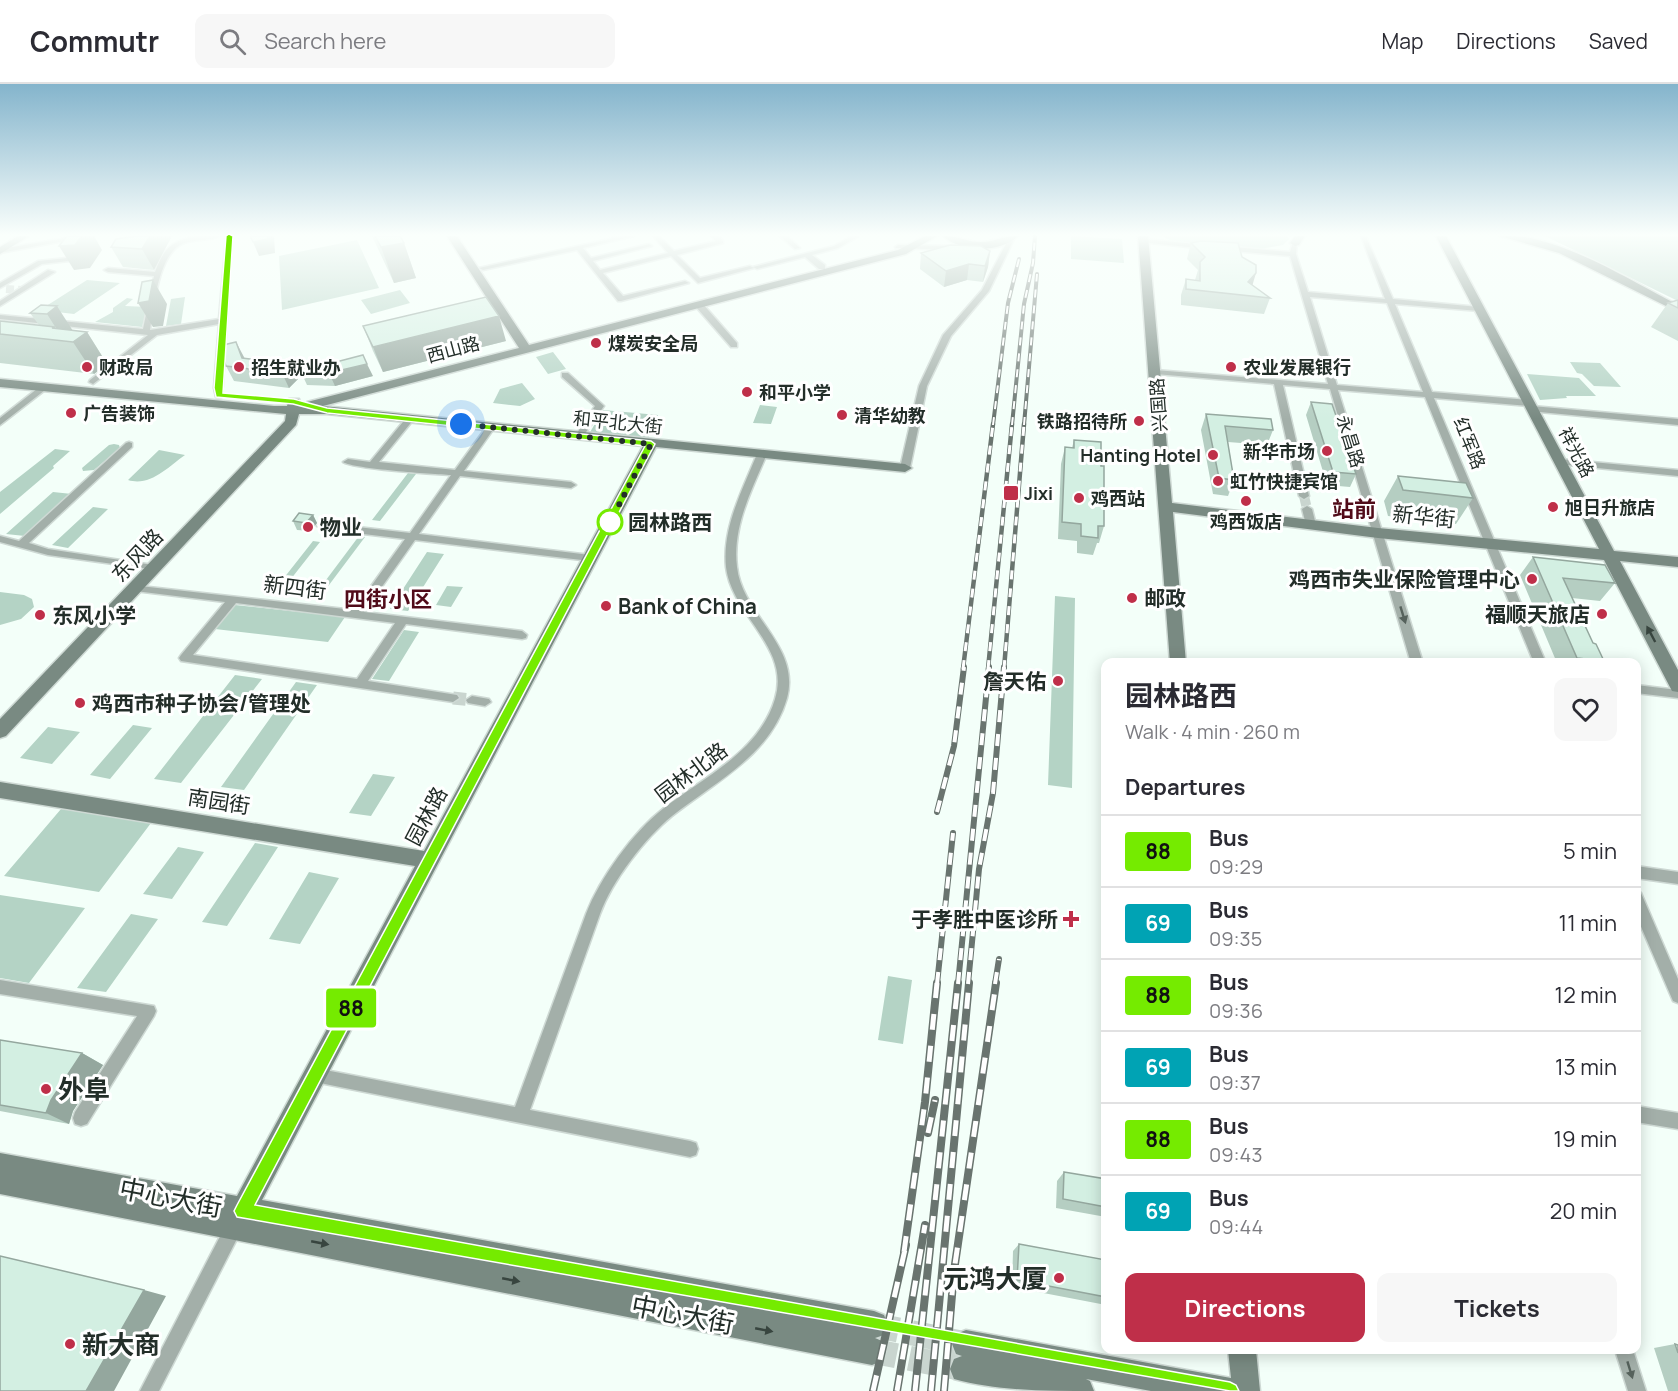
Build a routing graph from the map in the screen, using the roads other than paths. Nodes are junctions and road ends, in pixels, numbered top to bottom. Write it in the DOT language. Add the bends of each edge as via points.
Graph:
graph roads {
  1 [pos="155,297"];
  2 [pos="225,297"];
  3 [pos="497,297"];
  4 [pos="710,297"];
  5 [pos="729,297"];
  6 [pos="980,297"];
  7 [pos="1148,297"];
  8 [pos="1307,297"];
  9 [pos="1337,297"];
  10 [pos="1388,297"];
  11 [pos="1473,297"];
  12 [pos="1657,297"];
  13 [pos="1659,297"];
  14 [pos="1390,302"];
  15 [pos="699,305"];
  16 [pos="1678,307"];
  17 [pos="1479,309"];
  18 [pos="0,317"];
  19 [pos="223,321"];
  20 [pos="150,332"];
  21 [pos="734,345"];
  22 [pos="527,346"];
  23 [pos="1155,372"];
  24 [pos="0,373"];
  25 [pos="565,375"];
  26 [pos="93,382"];
  27 [pos="1278,382"];
  28 [pos="0,383"];
  29 [pos="45,387"];
  30 [pos="1334,387"];
  31 [pos="219,395"];
  32 [pos="1429,395"];
  33 [pos="1531,406"];
  34 [pos="308,407"];
  35 [pos="410,419"];
  36 [pos="0,422"];
  37 [pos="1678,422"];
  38 [pos="492,427"];
  39 [pos="579,436"];
  40 [pos="651,444"];
  41 [pos="129,445"];
  42 [pos="762,454"];
  43 [pos="348,462"];
  44 [pos="1560,462"];
  45 [pos="372,465"];
  46 [pos="905,468"];
  47 [pos="1678,472"];
  48 [pos="458,473"];
  49 [pos="571,485"];
  50 [pos="1304,496"];
  51 [pos="1307,509"];
  52 [pos="1166,510"];
  53 [pos="1311,525"];
  54 [pos="322,526"];
  55 [pos="1379,536"];
  56 [pos="412,537"];
  57 [pos="0,539"];
  58 [pos="21,545"];
  59 [pos="1491,547"];
  60 [pos="590,558"];
  61 [pos="1611,558"];
  62 [pos="1678,562"];
  63 [pos="1678,567"];
  64 [pos="153,568"];
  65 [pos="135,587"];
  66 [pos="233,599"];
  67 [pos="356,615"];
  68 [pos="403,620"];
  69 [pos="522,635"];
  70 [pos="1178,658"];
  71 [pos="1416,658"];
  72 [pos="1537,658"];
  73 [pos="360,684"];
  74 [pos="1678,686"];
  75 [pos="1641,690"];
  76 [pos="1678,694"];
  77 [pos="453,698"];
  78 [pos="472,700"];
  79 [pos="485,702"];
  80 [pos="0,731"];
  81 [pos="0,790"];
  82 [pos="429,860"];
  83 [pos="1641,873"];
  84 [pos="1678,878"];
  85 [pos="1641,909"];
  86 [pos="0,987"];
  87 [pos="1678,996"];
  88 [pos="315,1076"];
  89 [pos="1641,1115"];
  90 [pos="520,1116"];
  91 [pos="81,1118"];
  92 [pos="1678,1121"];
  93 [pos="690,1149"];
  94 [pos="0,1165"];
  95 [pos="0,1182"];
  96 [pos="238,1219"];
  97 [pos="874,1325"];
  98 [pos="872,1351"];
  99 [pos="1242,1354"];
  100 [pos="1625,1354"];
  101 [pos="149,1391"];
  102 [pos="1080,1391"];
  103 [pos="1229,1391"];
  104 [pos="1246,1391"];
  105 [pos="1636,1391"];
  1 -- 20 [label="street"];
  2 -- 19 [label="street"];
  3 -- 22 [label="main road"];
  4 -- 22 [label="main road, 西山路"];
  5 -- 15 [label="main road, 西山路"];
  6 -- 46 [label="street" via="947,335 923,386"];
  7 -- 23 [label="main road, 兴国路"];
  8 -- 30 [label="street, 永昌路"];
  9 -- 14 [label="street"];
  10 -- 14 [label="street, 红军路"];
  11 -- 17 [label="main road, 祥光路"];
  12 -- 16 [label="main road"];
  13 -- 16 [label="main road"];
  14 -- 17 [label="street"];
  14 -- 32 [label="street, 红军路"];
  15 -- 21 [label="street"];
  15 -- 22 [label="main road, 西山路"];
  17 -- 33 [label="main road, 祥光路"];
  18 -- 20 [label="street"];
  19 -- 20 [label="street"];
  19 -- 31 [label="street"];
  20 -- 26 [label="street"];
  22 -- 34 [label="main road, 西山路"];
  22 -- 34 [label="main road, 西山路"];
  23 -- 27 [label="street"];
  23 -- 52 [label="main road, 兴国路"];
  24 -- 26 [label="main road, 和平北大街"];
  25 -- 39 [label="street" via="600,406"];
  26 -- 31 [label="main road, 和平北大街"];
  27 -- 30 [label="street"];
  27 -- 50 [label="street"];
  28 -- 29 [label="main road, 和平北大街"];
  29 -- 34 [label="main road, 和平北大街" via="230,406"];
  29 -- 36 [label="street"];
  30 -- 32 [label="street"];
  30 -- 55 [label="street, 永昌路"];
  31 -- 34 [label="main road, 和平北大街"];
  32 -- 33 [label="street"];
  32 -- 59 [label="street, 红军路"];
  33 -- 37 [label="street"];
  33 -- 44 [label="main road, 祥光路"];
  34 -- 35 [label="main road, 和平北大街"];
  34 -- 64 [label="main road, 东风路"];
  35 -- 38 [label="main road, 和平北大街"];
  35 -- 45 [label="street"];
  38 -- 39 [label="main road, 和平北大街"];
  38 -- 48 [label="street"];
  39 -- 40 [label="main road, 和平北大街"];
  40 -- 42 [label="main road, 和平北大街"];
  40 -- 60 [label="main road, 园林路"];
  41 -- 58 [label="street"];
  42 -- 46 [label="main road, 和平北大街"];
  42 -- 90 [label="street, 园林北路" via="737,520 731,562 743,603 773,645 781,664 782,696 772,723 747,753 720,777 666,813 603,892"];
  43 -- 45 [label="street"];
  44 -- 47 [label="street"];
  44 -- 61 [label="main road, 祥光路"];
  45 -- 48 [label="street"];
  48 -- 49 [label="street"];
  48 -- 56 [label="street"];
  51 -- 53 [label="street"];
  52 -- 53 [label="main road, 新华街"];
  52 -- 55 [label="main road, 新华街"];
  52 -- 70 [label="main road, 兴国路"];
  53 -- 55 [label="main road, 新华街"];
  54 -- 56 [label="street"];
  55 -- 59 [label="main road, 新华街"];
  55 -- 71 [label="street, 永昌路, one-way"];
  56 -- 60 [label="street"];
  56 -- 67 [label="street"];
  57 -- 58 [label="street"];
  58 -- 64 [label="street"];
  59 -- 61 [label="main road, 新华街"];
  59 -- 72 [label="street, 红军路"];
  60 -- 82 [label="main road, 园林路"];
  61 -- 62 [label="main road, 新华街"];
  61 -- 63 [label="main road, 新华街"];
  74 -- 61 [label="main road, 祥光路, one-way"];
  64 -- 65 [label="main road, 东风路"];
  65 -- 66 [label="street, 新四街"];
  65 -- 80 [label="main road, 东风路"];
  66 -- 67 [label="street, 新四街"];
  66 -- 73 [label="street" via="185,658"];
  67 -- 68 [label="street, 新四街"];
  68 -- 69 [label="street, 新四街"];
  68 -- 73 [label="street"];
  73 -- 77 [label="street"];
  75 -- 76 [label="street"];
  78 -- 79 [label="street"];
  81 -- 82 [label="main road, 南园街"];
  82 -- 88 [label="main road, 园林路"];
  83 -- 84 [label="street"];
  85 -- 87 [label="street"];
  86 -- 91 [label="street" via="149,1011"];
  88 -- 90 [label="street"];
  88 -- 96 [label="main road, 园林路"];
  89 -- 92 [label="street"];
  90 -- 93 [label="street"];
  94 -- 96 [label="main road, 中心大街"];
  95 -- 96 [label="main road, 中心大街"];
  96 -- 97 [label="main road, 中心大街"];
  96 -- 98 [label="main road, 中心大街, one-way"];
  96 -- 101 [label="street"];
  99 -- 104 [label="main road"];
  100 -- 105 [label="street, one-way"];
  102 -- 103 [label="main road" via="965,1357"];
}
